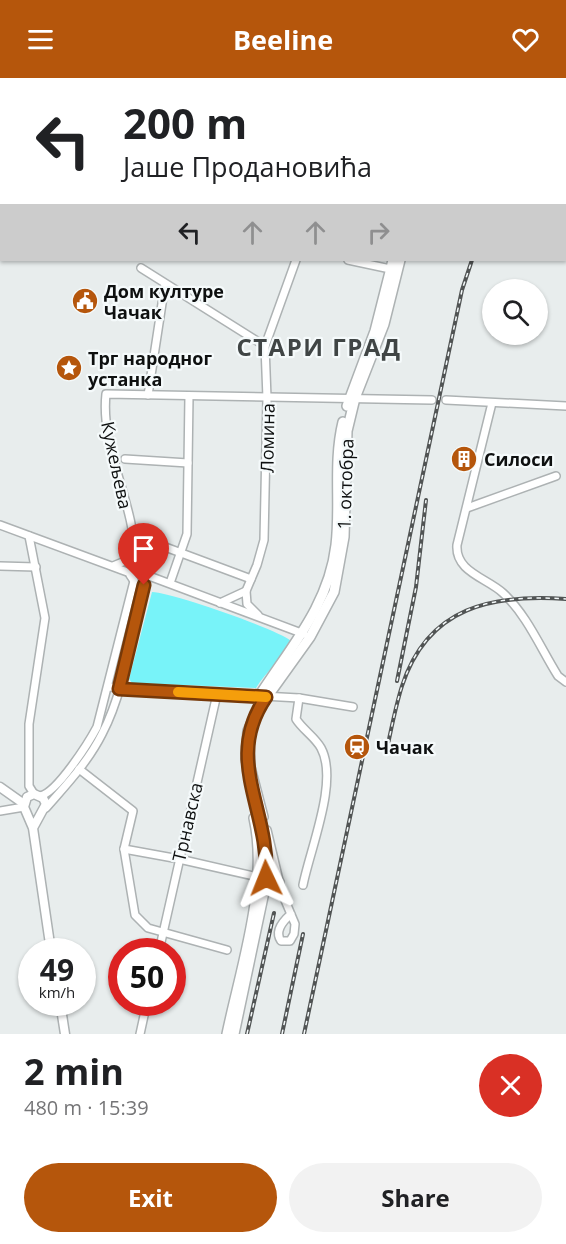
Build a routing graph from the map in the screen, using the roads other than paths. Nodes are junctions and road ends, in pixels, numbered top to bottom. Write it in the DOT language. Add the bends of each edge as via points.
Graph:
graph roads {
  1 [pos="296,261"];
  2 [pos="355,261"];
  3 [pos="394,267"];
  4 [pos="141,268"];
  5 [pos="165,284"];
  6 [pos="265,345"];
  7 [pos="360,386"];
  8 [pos="148,395"];
  9 [pos="189,396"];
  10 [pos="267,398"];
  11 [pos="352,398"];
  12 [pos="368,398"];
  13 [pos="432,400"];
  14 [pos="446,400"];
  15 [pos="492,403"];
  16 [pos="566,406"];
  17 [pos="125,459"];
  18 [pos="188,463"];
  19 [pos="556,476"];
  20 [pos="468,508"];
  21 [pos="1,528"];
  22 [pos="133,535"];
  23 [pos="29,536"];
  24 [pos="134,546"];
  25 [pos="181,552"];
  26 [pos="0,566"];
  27 [pos="113,566"];
  28 [pos="36,567"];
  29 [pos="146,567"];
  30 [pos="132,570"];
  31 [pos="147,579"];
  32 [pos="159,579"];
  33 [pos="251,579"];
  34 [pos="134,582"];
  35 [pos="170,583"];
  36 [pos="246,591"];
  37 [pos="142,593"];
  38 [pos="220,603"];
  39 [pos="262,619"];
  40 [pos="306,635"];
  41 [pos="566,682"];
  42 [pos="108,687"];
  43 [pos="119,689"];
  44 [pos="217,694"];
  45 [pos="265,697"];
  46 [pos="299,698"];
  47 [pos="354,707"];
  48 [pos="79,769"];
  49 [pos="0,787"];
  50 [pos="37,795"];
  51 [pos="25,808"];
  52 [pos="46,808"];
  53 [pos="0,811"];
  54 [pos="39,816"];
  55 [pos="33,828"];
  56 [pos="124,849"];
  57 [pos="179,859"];
  58 [pos="262,877"];
  59 [pos="280,882"];
  60 [pos="303,885"];
  61 [pos="291,914"];
  62 [pos="163,932"];
  63 [pos="49,938"];
  64 [pos="162,938"];
  65 [pos="227,950"];
  66 [pos="62,1016"];
  67 [pos="144,1016"];
  68 [pos="65,1034"];
  69 [pos="140,1034"];
  70 [pos="226,1034"];
  71 [pos="234,1034"];
  1 -- 6 [label="street, Ломина"];
  2 -- 3 [label="street"];
  3 -- 7 [label="main road, 1. октобра" via="382,332"];
  3 -- 11 [label="main road, 1. октобра"];
  4 -- 5 [label="street"];
  5 -- 6 [label="street"];
  5 -- 8 [label="street"];
  6 -- 10 [label="street, Ломина"];
  7 -- 11 [label="main road, 1. октобра"];
  7 -- 12 [label="street"];
  8 -- 9 [label="street"];
  8 -- 22 [label="street, Кужељева" via="106,394 113,453"];
  9 -- 10 [label="street"];
  9 -- 18 [label="street"];
  10 -- 11 [label="street"];
  10 -- 33 [label="street, Ломина" via="264,540"];
  11 -- 12 [label="street"];
  11 -- 40 [label="main road, 1. октобра" via="337,454 335,557"];
  12 -- 13 [label="street"];
  14 -- 15 [label="street"];
  15 -- 16 [label="street"];
  15 -- 20 [label="street"];
  17 -- 18 [label="street"];
  18 -- 25 [label="street" via="187,534"];
  19 -- 20 [label="street"];
  20 -- 41 [label="street" via="457,545 461,564 505,595 558,676"];
  21 -- 23 [label="street"];
  22 -- 24 [label="street, Кужељева"];
  22 -- 25 [label="street"];
  22 -- 29 [label="street, Кужељева"];
  23 -- 27 [label="street"];
  23 -- 28 [label="street"];
  24 -- 27 [label="street" via="128,557"];
  24 -- 30 [label="street, Кужељева"];
  25 -- 33 [label="street"];
  25 -- 35 [label="street"];
  26 -- 28 [label="street"];
  27 -- 30 [label="street"];
  28 -- 50 [label="street" via="45,618 29,724 29,786"];
  29 -- 30 [label="street" via="139,565"];
  29 -- 31 [label="street, Кужељева"];
  30 -- 34 [label="street"];
  31 -- 32 [label="street"];
  31 -- 34 [label="street"];
  31 -- 37 [label="street"];
  32 -- 35 [label="street"];
  32 -- 37 [label="street"];
  33 -- 36 [label="street, Ломина"];
  34 -- 42 [label="street"];
  35 -- 38 [label="street"];
  36 -- 38 [label="street"];
  36 -- 39 [label="street" via="249,607"];
  37 -- 43 [label="street"];
  38 -- 39 [label="street"];
  39 -- 40 [label="street"];
  40 -- 45 [label="main road, 1. октобра"];
  42 -- 43 [label="street"];
  42 -- 50 [label="street" via="89,742 52,789"];
  43 -- 44 [label="street"];
  43 -- 48 [label="street" via="105,729"];
  44 -- 45 [label="street"];
  44 -- 57 [label="street, Трнавска"];
  45 -- 46 [label="street"];
  45 -- 58 [label="main road, 1. октобра" via="242,734 239,753"];
  45 -- 59 [label="street" via="252,728 250,753"];
  46 -- 47 [label="street"];
  46 -- 60 [label="street" via="296,719 320,746 327,773 323,809 309,850"];
  48 -- 52 [label="street"];
  48 -- 56 [label="street" via="133,812"];
  49 -- 51 [label="street"];
  50 -- 51 [label="street" via="27,797"];
  50 -- 52 [label="street" via="45,801"];
  51 -- 53 [label="street"];
  51 -- 54 [label="street"];
  51 -- 55 [label="street"];
  52 -- 54 [label="street"];
  54 -- 55 [label="street"];
  55 -- 63 [label="street"];
  56 -- 57 [label="street"];
  56 -- 62 [label="street" via="135,915 142,924"];
  57 -- 58 [label="street"];
  57 -- 62 [label="street, Трнавска"];
  58 -- 59 [label="street"];
  58 -- 70 [label="main road"];
  58 -- 71 [label="main road"];
  59 -- 61 [label="street"];
  62 -- 64 [label="street, Трнавска"];
  62 -- 65 [label="street"];
  66 -- 68 [label="street"];
  67 -- 69 [label="street"];
}
